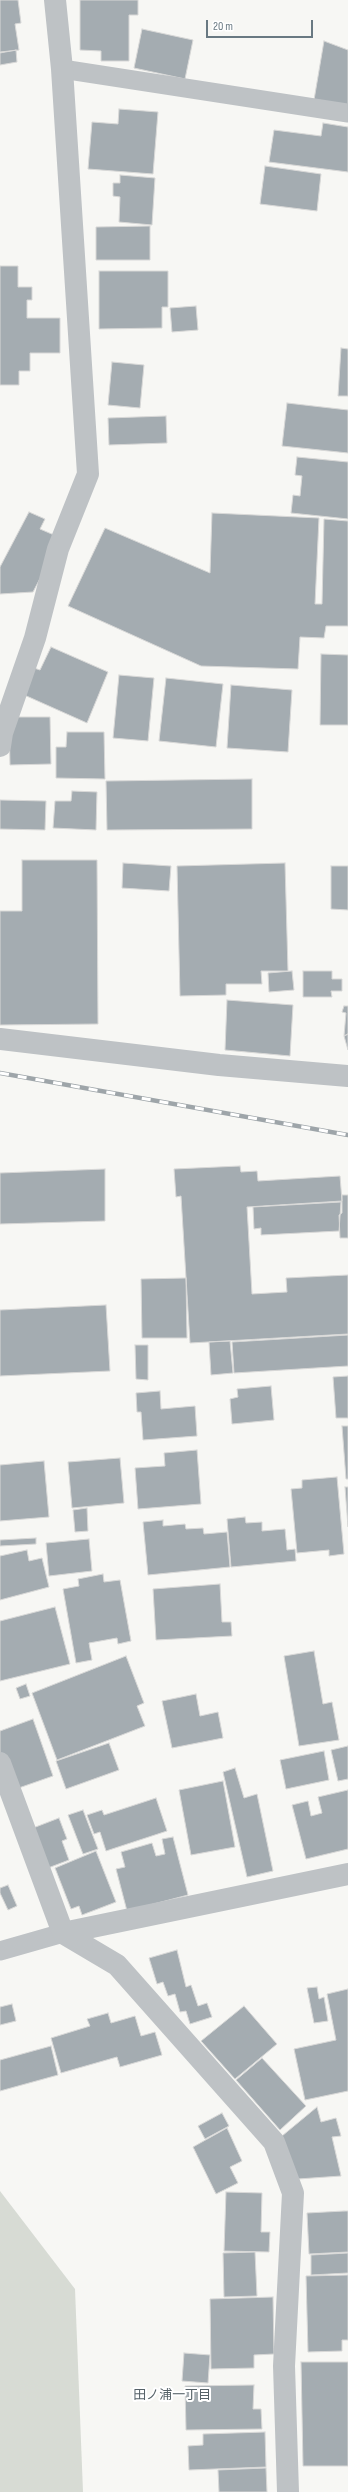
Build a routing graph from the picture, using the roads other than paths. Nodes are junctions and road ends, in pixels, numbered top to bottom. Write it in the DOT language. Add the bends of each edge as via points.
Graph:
graph roads {
  1 [pos="55,0"];
  2 [pos="62,69"];
  3 [pos="348,113"];
  4 [pos="0,746"];
  5 [pos="0,1039"];
  6 [pos="348,1076"];
  7 [pos="0,1763"];
  8 [pos="348,1874"];
  9 [pos="63,1933"];
  10 [pos="0,1951"];
  11 [pos="288,2492"];
  1 -- 2 [label="street"];
  2 -- 3 [label="lane"];
  2 -- 4 [label="street" via="88,474 58,549 35,638 2,733"];
  5 -- 6 [label="street" via="219,1065"];
  7 -- 9 [label="street"];
  8 -- 9 [label="street"];
  9 -- 10 [label="lane"];
  9 -- 11 [label="street" via="118,1965 274,2142 293,2193 284,2366"];
}
